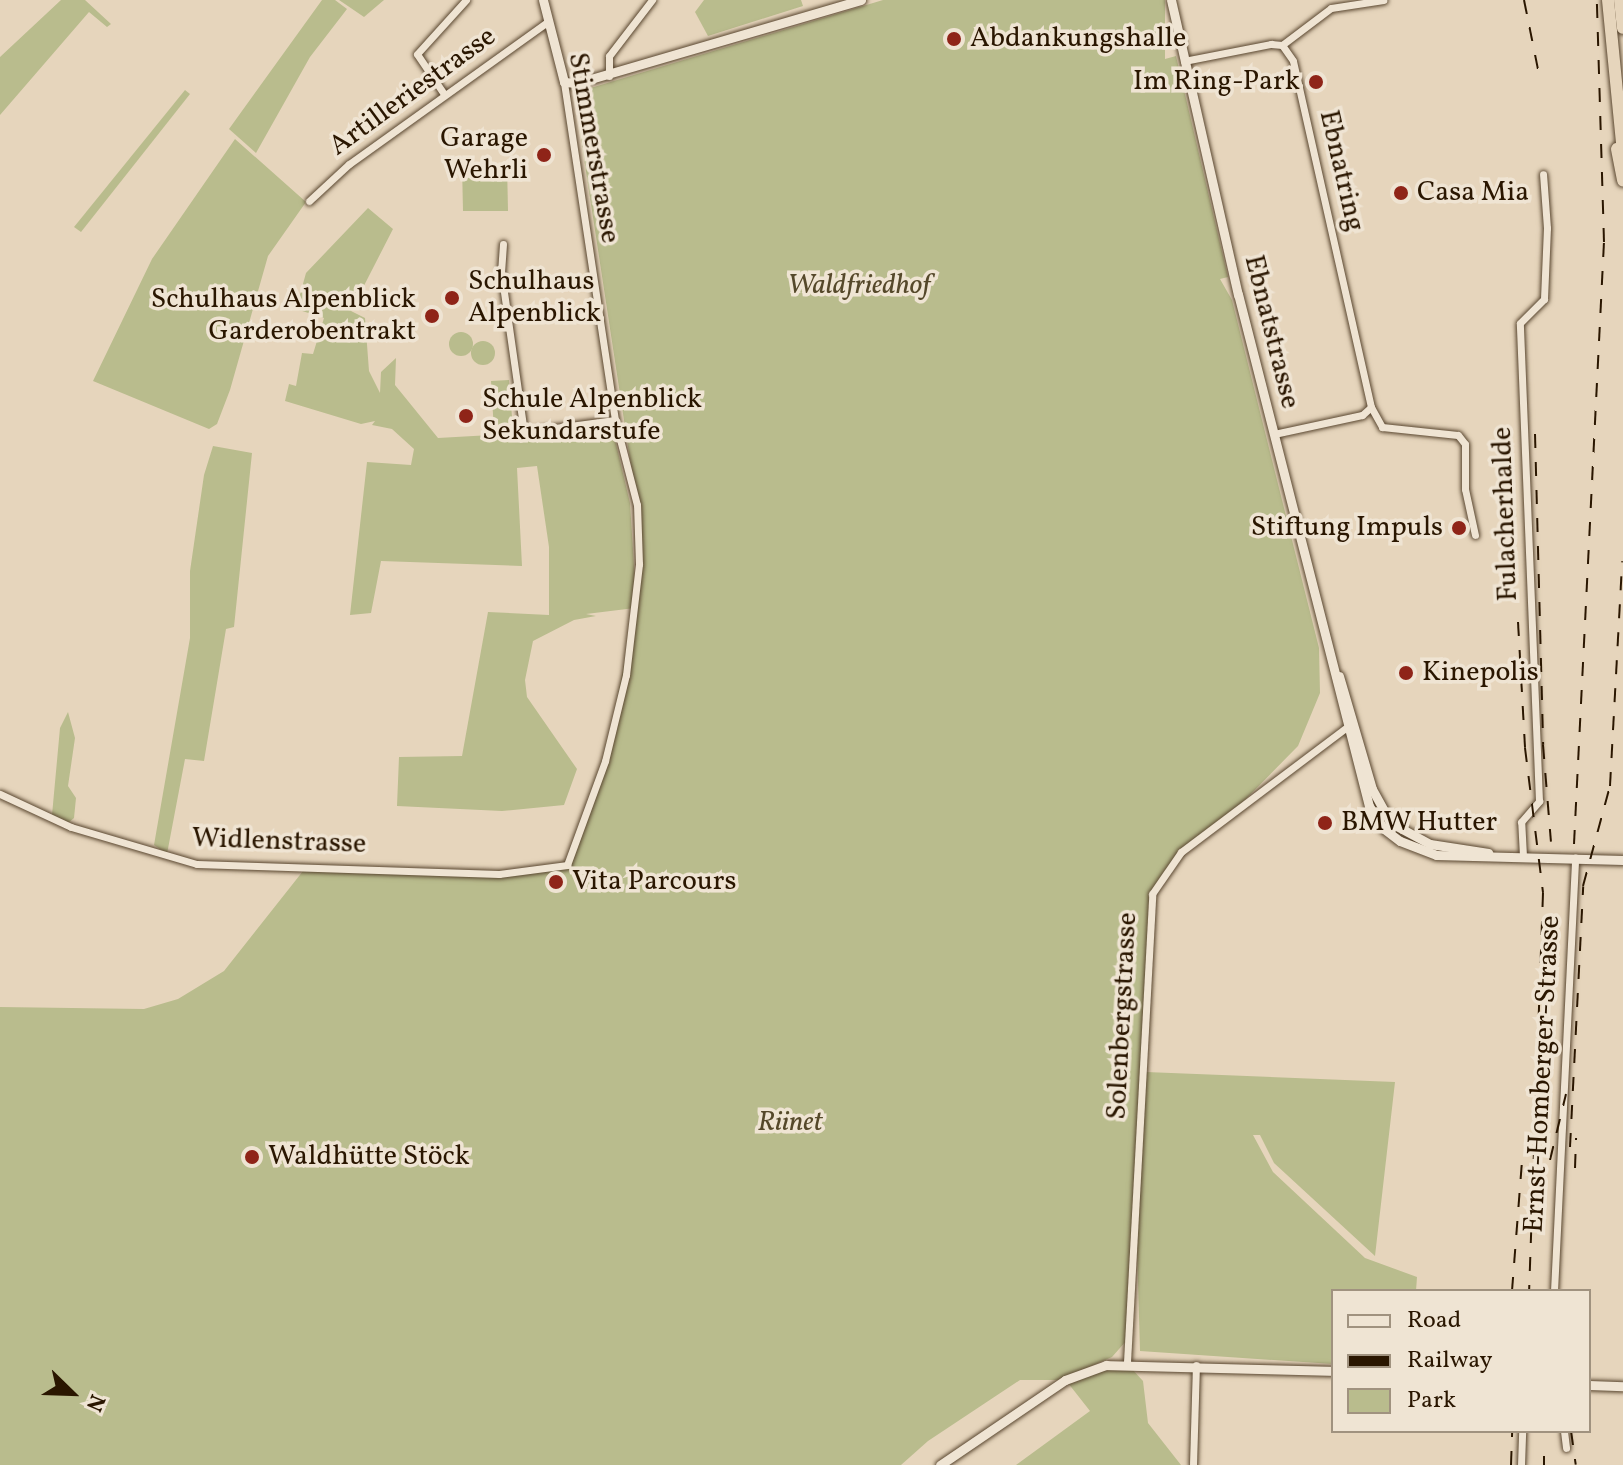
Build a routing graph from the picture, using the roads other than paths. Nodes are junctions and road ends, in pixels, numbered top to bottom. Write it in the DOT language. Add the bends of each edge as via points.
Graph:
graph roads {
  1 [pos="466,0"];
  2 [pos="543,0"];
  3 [pos="652,0"];
  4 [pos="861,0"];
  5 [pos="1171,0"];
  6 [pos="1383,0"];
  7 [pos="1608,0"];
  8 [pos="1617,0"];
  9 [pos="547,22"];
  10 [pos="1623,28"];
  11 [pos="1282,45"];
  12 [pos="1184,61"];
  13 [pos="609,76"];
  14 [pos="564,82"];
  15 [pos="444,94"];
  16 [pos="1619,106"];
  17 [pos="1623,154"];
  18 [pos="1543,174"];
  19 [pos="1623,180"];
  20 [pos="309,201"];
  21 [pos="503,244"];
  22 [pos="1371,407"];
  23 [pos="615,420"];
  24 [pos="1274,434"];
  25 [pos="1475,535"];
  26 [pos="1351,724"];
  27 [pos="0,794"];
  28 [pos="1523,856"];
  29 [pos="1575,858"];
  30 [pos="1623,860"];
  31 [pos="567,865"];
  32 [pos="1554,1289"];
  33 [pos="1127,1362"];
  34 [pos="1196,1365"];
  35 [pos="1331,1371"];
  36 [pos="1591,1385"];
  37 [pos="1623,1386"];
  38 [pos="1522,1433"];
  39 [pos="1564,1433"];
  40 [pos="1566,1448"];
  41 [pos="940,1465"];
  42 [pos="1193,1465"];
  43 [pos="1521,1465"];
  1 -- 15 [label="street" via="417,54"];
  2 -- 9 [label="street, Stimmerstrasse"];
  3 -- 13 [label="street" via="609,56"];
  4 -- 13 [label="street"];
  5 -- 12 [label="street, Ebnatstrasse"];
  6 -- 11 [label="street" via="1331,8"];
  7 -- 16 [label="highway"];
  8 -- 10 [label="highway"];
  8 -- 16 [label="highway"];
  9 -- 14 [label="street, Stimmerstrasse"];
  9 -- 15 [label="street, Artilleriestrasse"];
  11 -- 12 [label="street"];
  11 -- 22 [label="street, Ebnatring" via="1293,61"];
  12 -- 24 [label="street, Ebnatstrasse"];
  13 -- 14 [label="street"];
  14 -- 23 [label="street, Stimmerstrasse"];
  15 -- 20 [label="street, Artilleriestrasse" via="349,164"];
  16 -- 17 [label="highway"];
  16 -- 19 [label="highway" via="1612,122"];
  18 -- 28 [label="street, Fulacherhalde" via="1544,299 1520,323 1539,801 1521,822"];
  21 -- 23 [label="street" via="501,271 521,433"];
  22 -- 24 [label="street" via="1362,415"];
  22 -- 25 [label="street, Ebnatring" via="1375,422 1389,430 1458,435 1465,444 1465,489"];
  23 -- 31 [label="street, Stimmerstrasse" via="637,505 636,608 605,761"];
  24 -- 26 [label="street, Ebnatstrasse"];
  26 -- 28 [label="street, Ebnatstrasse" via="1364,791 1384,829 1410,847 1436,855"];
  26 -- 33 [label="street, Solenbergstrasse" via="1181,852 1152,894"];
  27 -- 31 [label="street, Widlenstrasse" via="71,827 197,864 499,874"];
  28 -- 29 [label="street, Ebnatstrasse"];
  29 -- 30 [label="street, Ebnatstrasse"];
  29 -- 32 [label="street, Ernst-Homberger-Strasse"];
  33 -- 34 [label="street"];
  33 -- 41 [label="street" via="1065,1380"];
  34 -- 35 [label="street"];
  34 -- 42 [label="street"];
  36 -- 37 [label="street"];
  38 -- 43 [label="street"];
  39 -- 40 [label="street"];
}
